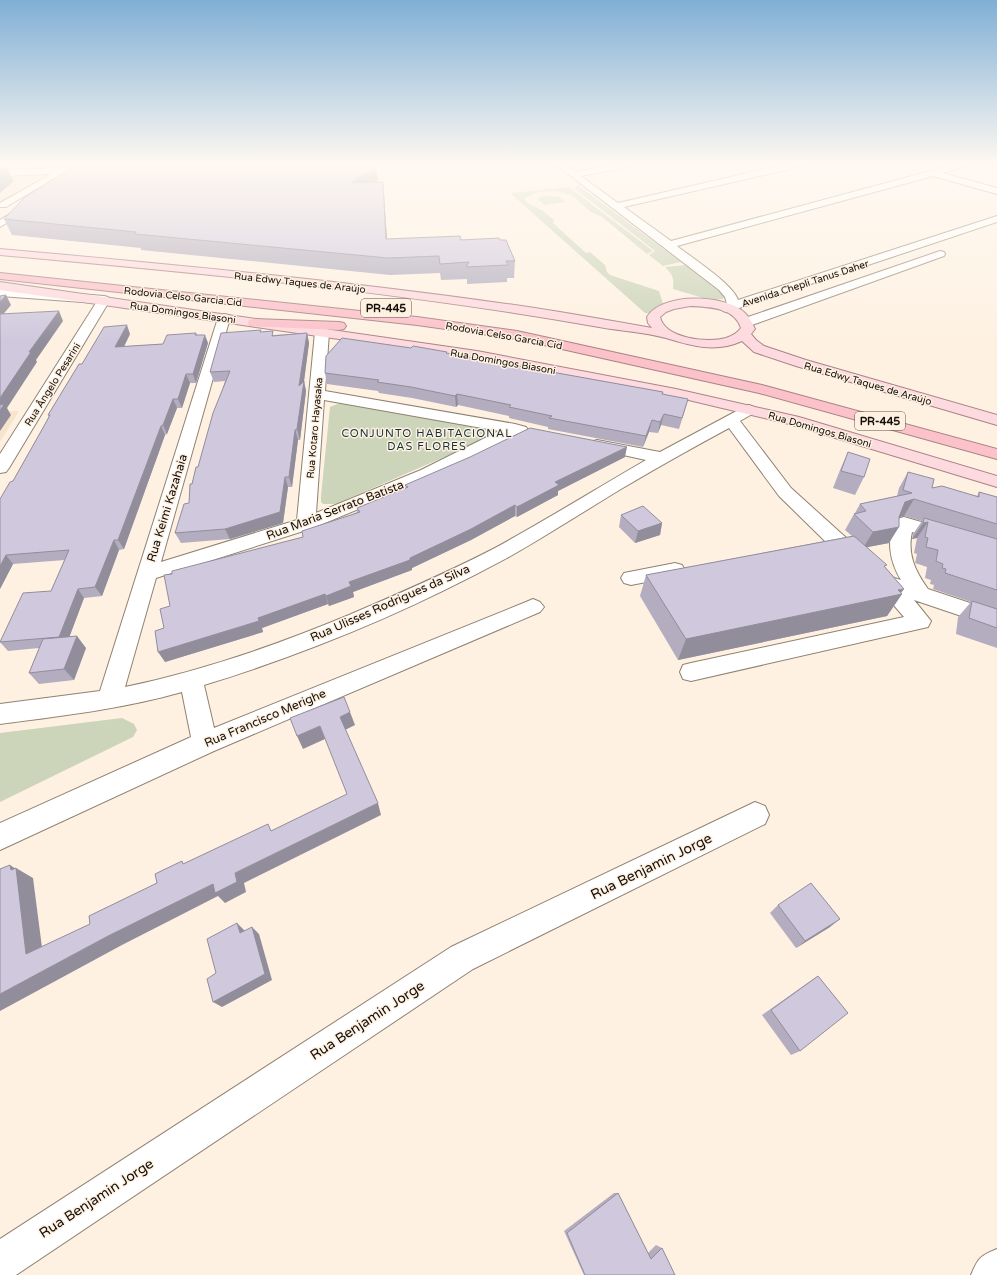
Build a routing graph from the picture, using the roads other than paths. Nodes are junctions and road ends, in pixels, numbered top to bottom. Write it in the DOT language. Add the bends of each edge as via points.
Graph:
graph roads {
  1 [pos="638,222"];
  2 [pos="752,222"];
  3 [pos="986,222"];
  4 [pos="0,245"];
  5 [pos="669,245"];
  6 [pos="953,249"];
  7 [pos="0,252"];
  8 [pos="0,268"];
  9 [pos="0,276"];
  10 [pos="0,286"];
  11 [pos="723,287"];
  12 [pos="0,292"];
  13 [pos="763,297"];
  14 [pos="104,300"];
  15 [pos="730,307"];
  16 [pos="654,317"];
  17 [pos="224,318"];
  18 [pos="254,323"];
  19 [pos="533,326"];
  20 [pos="746,328"];
  21 [pos="322,332"];
  22 [pos="563,332"];
  23 [pos="517,335"];
  24 [pos="669,335"];
  25 [pos="317,394"];
  26 [pos="740,415"];
  27 [pos="997,420"];
  28 [pos="515,429"];
  29 [pos="538,434"];
  30 [pos="997,440"];
  31 [pos="585,443"];
  32 [pos="997,454"];
  33 [pos="662,458"];
  34 [pos="0,468"];
  35 [pos="997,482"];
  36 [pos="306,524"];
  37 [pos="836,540"];
  38 [pos="813,544"];
  39 [pos="997,551"];
  40 [pos="692,567"];
  41 [pos="148,573"];
  42 [pos="631,578"];
  43 [pos="887,583"];
  44 [pos="920,595"];
  45 [pos="533,607"];
  46 [pos="997,620"];
  47 [pos="691,672"];
  48 [pos="191,679"];
  49 [pos="110,698"];
  50 [pos="0,714"];
  51 [pos="204,743"];
  52 [pos="755,815"];
  53 [pos="0,837"];
  54 [pos="0,1262"];
  55 [pos="997,1269"];
  56 [pos="991,1275"];
  1 -- 5 [label="street"];
  2 -- 5 [label="street"];
  3 -- 13 [label="street, Avenida Chepli Tanus Daher"];
  4 -- 16 [label="main road, Rua Edwy Taques de Araújo" via="315,275 635,317"];
  5 -- 11 [label="street"];
  6 -- 20 [label="street, Avenida Chepli Tanus Daher"];
  7 -- 24 [label="main road, Rua Edwy Taques de Araújo" via="391,292 536,312"];
  8 -- 19 [label="highway, Rodovia Celso Garcia Cid / PR-445"];
  9 -- 23 [label="highway, Rodovia Celso Garcia Cid / PR-445" via="417,321"];
  10 -- 14 [label="main road, Rua Domingos Biasoni"];
  11 -- 13 [label="street"];
  11 -- 15 [label="street" via="731,296"];
  12 -- 14 [label="street"];
  13 -- 15 [label="street, Avenida Chepli Tanus Daher"];
  14 -- 17 [label="main road, Rua Domingos Biasoni"];
  14 -- 34 [label="street, Rua Ângelo Pesarini"];
  15 -- 16 [label="main road, Rua Edwy Taques de Araújo" via="704,303 677,304 658,311"];
  15 -- 20 [label="main road, Rua Edwy Taques de Araújo" via="742,316"];
  16 -- 24 [label="main road" via="655,323"];
  17 -- 18 [label="main road, Rua Domingos Biasoni"];
  17 -- 41 [label="street, Rua Keimi Kazahaia"];
  18 -- 21 [label="main road, Rua Domingos Biasoni"];
  18 -- 23 [label="highway"];
  20 -- 24 [label="main road, Rua Edwy Taques de Araújo" via="736,340 724,343 688,341"];
  20 -- 27 [label="main road, Rua Edwy Taques de Araújo" via="751,343 759,349"];
  21 -- 25 [label="street, Rua Kotaro Hayasaka"];
  21 -- 26 [label="main road, Rua Domingos Biasoni" via="477,355 676,393"];
  22 -- 30 [label="highway, Rodovia Celso Garcia Cid / PR-445" via="768,380"];
  23 -- 32 [label="highway, Rodovia Celso Garcia Cid / PR-445" via="762,389"];
  25 -- 28 [label="street"];
  25 -- 36 [label="street, Rua Kotaro Hayasaka"];
  26 -- 33 [label="street, Rua Ulisses Rodrigues da Silva"];
  26 -- 35 [label="main road, Rua Domingos Biasoni" via="793,420"];
  26 -- 37 [label="street" via="785,492"];
  28 -- 29 [label="street"];
  28 -- 36 [label="street, Rua Maria Serrato Batista" via="427,474"];
  31 -- 33 [label="street"];
  33 -- 48 [label="street, Rua Ulisses Rodrigues da Silva" via="520,542 421,592 298,645"];
  36 -- 41 [label="street, Rua Maria Serrato Batista"];
  37 -- 38 [label="street"];
  37 -- 43 [label="street"];
  39 -- 44 [label="street" via="904,523 900,546 902,557"];
  40 -- 42 [label="street"];
  41 -- 49 [label="street, Rua Keimi Kazahaia"];
  43 -- 44 [label="street"];
  43 -- 47 [label="street" via="920,621"];
  44 -- 46 [label="street"];
  45 -- 51 [label="street, Rua Francisco Merighe"];
  48 -- 49 [label="street, Rua Ulisses Rodrigues da Silva"];
  48 -- 51 [label="street"];
  49 -- 50 [label="street, Rua Ulisses Rodrigues da Silva"];
  51 -- 53 [label="street, Rua Francisco Merighe"];
  52 -- 54 [label="street, Rua Benjamin Jorge" via="462,958"];
  55 -- 56 [label="street"];
}
